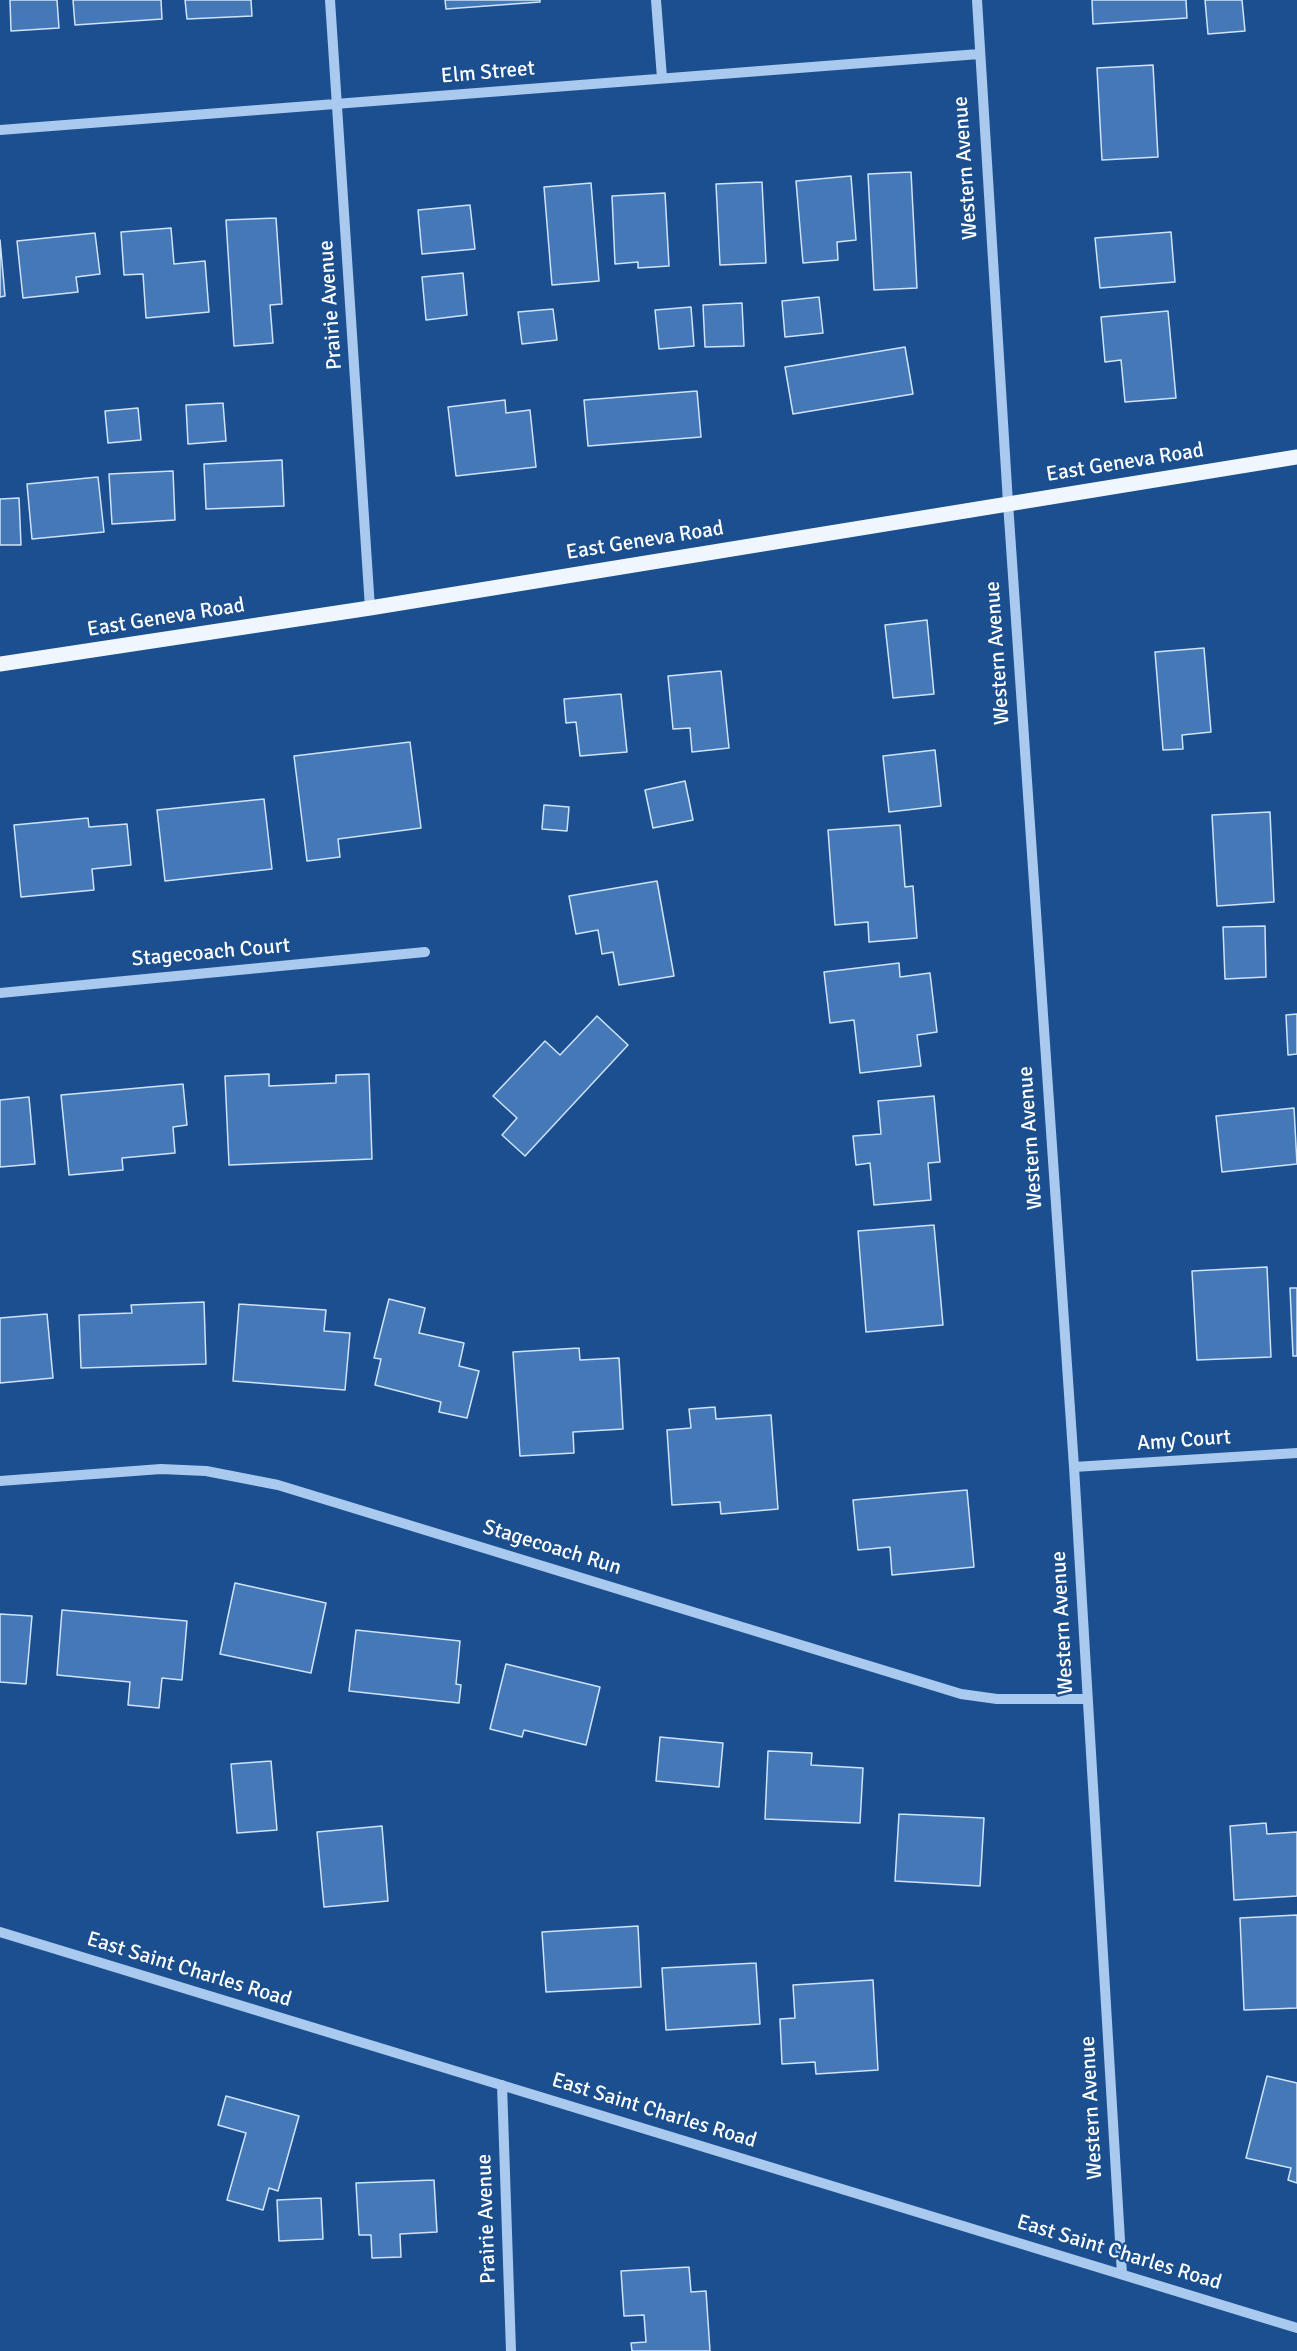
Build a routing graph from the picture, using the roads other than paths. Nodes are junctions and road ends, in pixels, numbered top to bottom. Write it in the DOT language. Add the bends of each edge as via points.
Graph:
graph roads {
  1 [pos="330,0"];
  2 [pos="656,0"];
  3 [pos="977,0"];
  4 [pos="979,54"];
  5 [pos="662,78"];
  6 [pos="338,104"];
  7 [pos="0,130"];
  8 [pos="1297,457"];
  9 [pos="1008,502"];
  10 [pos="370,608"];
  11 [pos="0,664"];
  12 [pos="425,952"];
  13 [pos="0,993"];
  14 [pos="1297,1453"];
  15 [pos="1074,1467"];
  16 [pos="0,1481"];
  17 [pos="1087,1699"];
  18 [pos="0,1932"];
  19 [pos="502,2085"];
  20 [pos="1122,2274"];
  21 [pos="1297,2328"];
  22 [pos="511,2351"];
  1 -- 6 [label="street, Prairie Avenue"];
  2 -- 5 [label="street"];
  3 -- 4 [label="street, Western Avenue"];
  4 -- 5 [label="street, Elm Street"];
  4 -- 9 [label="street, Western Avenue"];
  5 -- 6 [label="street, Elm Street"];
  6 -- 7 [label="street, Elm Street"];
  6 -- 10 [label="street, Prairie Avenue"];
  8 -- 9 [label="main road, East Geneva Road"];
  9 -- 10 [label="main road, East Geneva Road"];
  9 -- 15 [label="street, Western Avenue"];
  10 -- 11 [label="main road, East Geneva Road"];
  12 -- 13 [label="street, Stagecoach Court"];
  14 -- 15 [label="street, Amy Court"];
  15 -- 17 [label="street, Western Avenue"];
  16 -- 17 [label="street, Stagecoach Run" via="161,1469 206,1471 278,1485 962,1694 997,1699"];
  17 -- 20 [label="street, Western Avenue"];
  18 -- 19 [label="street, East Saint Charles Road"];
  19 -- 20 [label="street, East Saint Charles Road"];
  19 -- 22 [label="street, Prairie Avenue"];
  20 -- 21 [label="street, East Saint Charles Road"];
}
